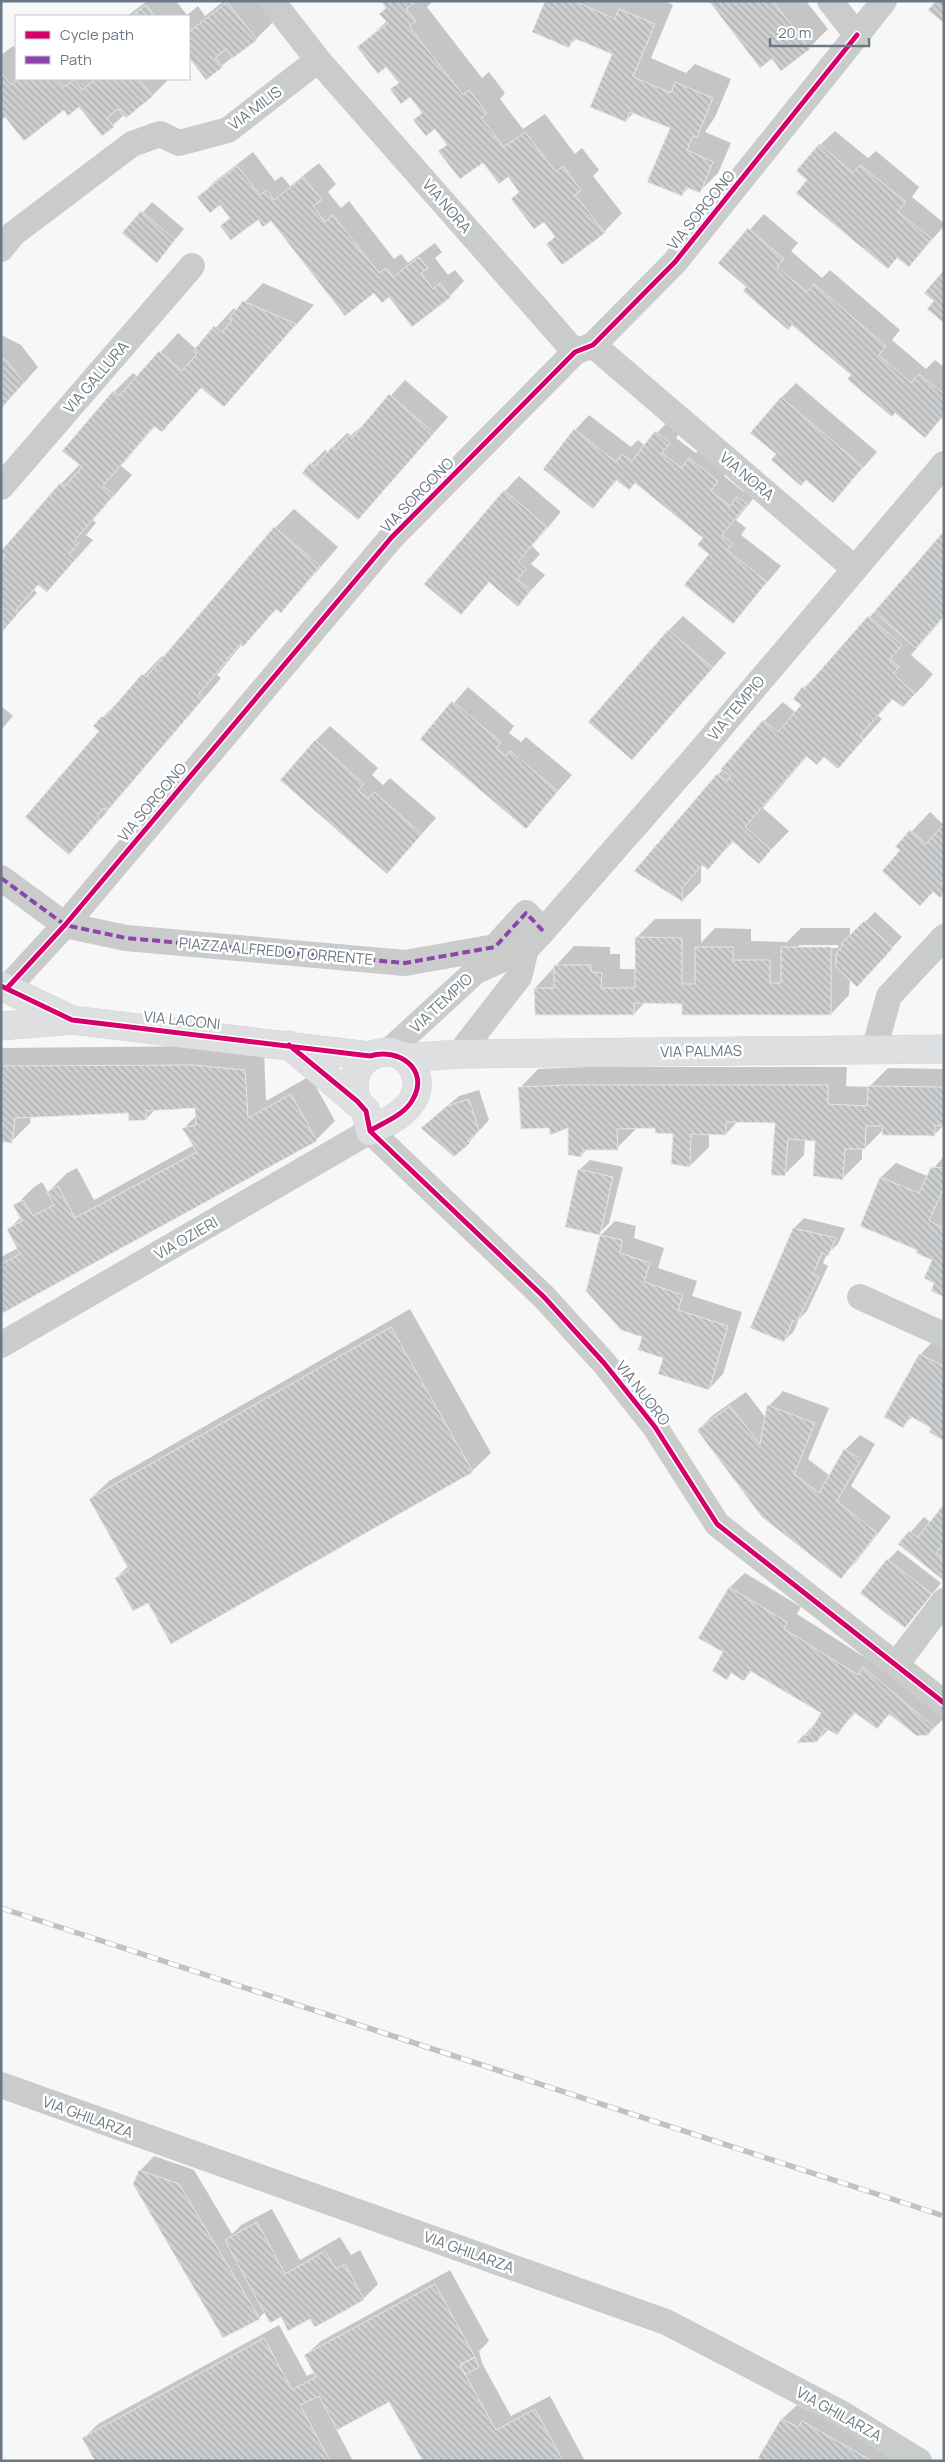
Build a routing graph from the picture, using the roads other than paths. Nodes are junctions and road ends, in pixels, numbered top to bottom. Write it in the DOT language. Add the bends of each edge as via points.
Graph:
graph roads {
  1 [pos="272,1"];
  2 [pos="830,1"];
  3 [pos="884,1"];
  4 [pos="857,35"];
  5 [pos="318,60"];
  6 [pos="1,249"];
  7 [pos="192,266"];
  8 [pos="584,349"];
  9 [pos="944,464"];
  10 [pos="1,487"];
  11 [pos="855,569"];
  12 [pos="1,878"];
  13 [pos="64,925"];
  14 [pos="944,937"];
  15 [pos="534,940"];
  16 [pos="5,987"];
  17 [pos="72,1020"];
  18 [pos="1,1026"];
  19 [pos="289,1045"];
  20 [pos="944,1049"];
  21 [pos="874,1050"];
  22 [pos="459,1054"];
  23 [pos="387,1056"];
  24 [pos="417,1091"];
  25 [pos="364,1114"];
  26 [pos="860,1297"];
  27 [pos="944,1335"];
  28 [pos="1,1345"];
  29 [pos="944,1602"];
  30 [pos="896,1665"];
  31 [pos="944,1703"];
  32 [pos="1,2085"];
  33 [pos="918,2461"];
  1 -- 5 [label="street"];
  2 -- 4 [label="street"];
  3 -- 4 [label="street, VIA SORGONO"];
  4 -- 8 [label="street, VIA SORGONO" via="675,262"];
  5 -- 6 [label="street, VIA MILIS" via="228,130 179,143 160,134 132,144 13,234"];
  5 -- 8 [label="street, VIA NORA"];
  7 -- 10 [label="street, VIA GALLURA"];
  8 -- 11 [label="street, VIA NORA"];
  8 -- 13 [label="street, VIA SORGONO" via="392,538"];
  9 -- 11 [label="street, VIA TEMPIO"];
  11 -- 15 [label="street, VIA TEMPIO"];
  12 -- 13 [label="street, PIAZZA ALFREDO TORRENTE"];
  13 -- 15 [label="street, PIAZZA ALFREDO TORRENTE" via="126,938 404,963 495,947 526,913"];
  13 -- 16 [label="street, VIA SORGONO"];
  14 -- 21 [label="street" via="889,996"];
  15 -- 22 [label="street, VIA TEMPIO" via="519,977"];
  15 -- 23 [label="street, VIA TEMPIO" via="476,971"];
  16 -- 17 [label="street"];
  17 -- 18 [label="street, VIA LACONI"];
  17 -- 19 [label="street, VIA LACONI"];
  19 -- 23 [label="street"];
  19 -- 25 [label="street"];
  20 -- 21 [label="street, VIA PALMAS"];
  21 -- 22 [label="street, VIA PALMAS"];
  22 -- 23 [label="street"];
  22 -- 24 [label="street"];
  23 -- 24 [label="street" via="415,1072"];
  23 -- 25 [label="street" via="362,1062 355,1076 354,1091"];
  24 -- 25 [label="street" via="408,1107 400,1113 383,1117"];
  25 -- 28 [label="street, VIA OZIERI"];
  25 -- 30 [label="street, VIA NUORO" via="604,1363 655,1427 717,1524"];
  26 -- 27 [label="street"];
  29 -- 30 [label="street"];
  30 -- 31 [label="street, VIA NUORO"];
  32 -- 33 [label="street, VIA GHILARZA" via="666,2322 841,2413"];
}
